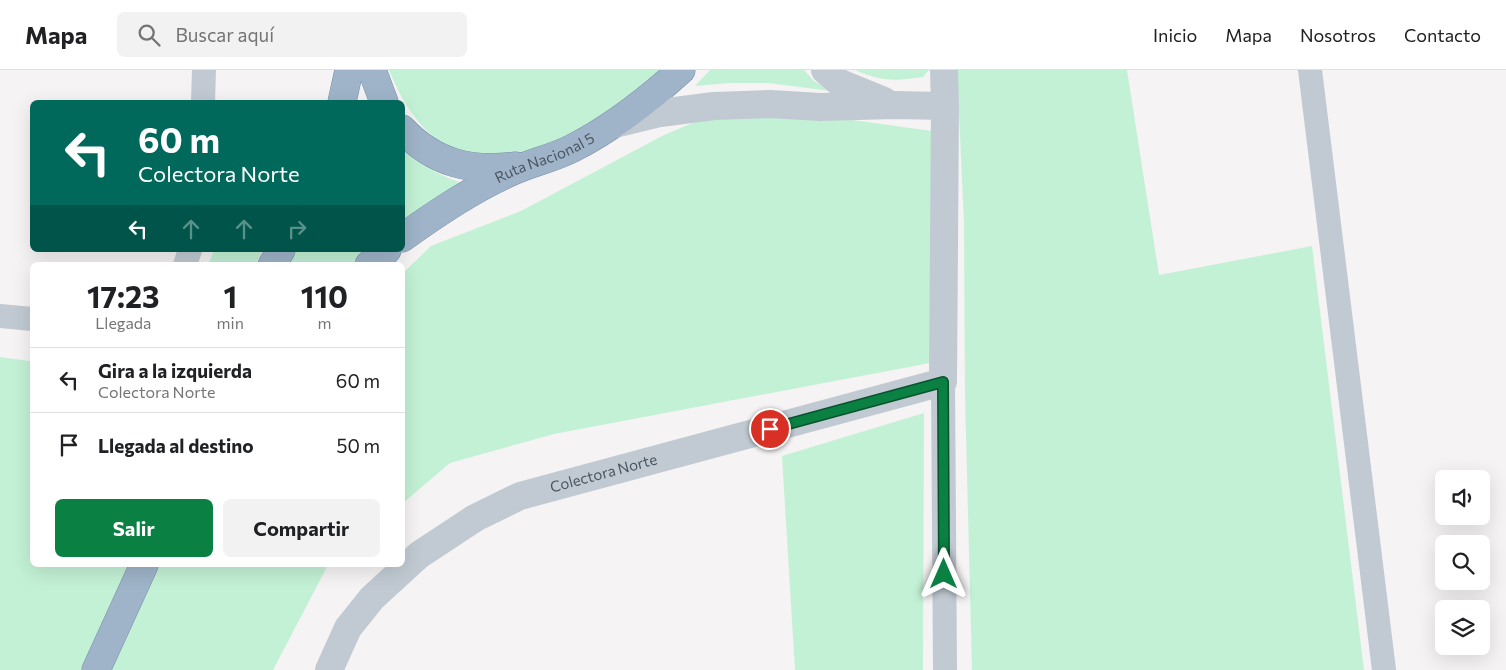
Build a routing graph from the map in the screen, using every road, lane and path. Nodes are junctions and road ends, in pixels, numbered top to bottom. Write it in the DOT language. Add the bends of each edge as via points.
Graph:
graph roads {
  1 [pos="204,70"];
  2 [pos="349,70"];
  3 [pos="372,70"];
  4 [pos="681,70"];
  5 [pos="825,70"];
  6 [pos="944,70"];
  7 [pos="1310,70"];
  8 [pos="203,100"];
  9 [pos="342,100"];
  10 [pos="383,100"];
  11 [pos="895,105"];
  12 [pos="945,106"];
  13 [pos="615,124"];
  14 [pos="405,131"];
  15 [pos="532,163"];
  16 [pos="405,236"];
  17 [pos="385,252"];
  18 [pos="373,262"];
  19 [pos="0,316"];
  20 [pos="30,319"];
  21 [pos="943,382"];
  22 [pos="125,567"];
  23 [pos="143,567"];
  24 [pos="88,670"];
  25 [pos="96,670"];
  26 [pos="329,670"];
  27 [pos="945,670"];
  28 [pos="1384,670"];
  1 -- 8 [label="street"];
  2 -- 9 [label="highway"];
  3 -- 10 [label="highway"];
  4 -- 13 [label="highway, Ruta Nacional 5"];
  5 -- 11 [label="street" via="840,83"];
  6 -- 12 [label="street"];
  7 -- 28 [label="street"];
  11 -- 12 [label="street"];
  11 -- 13 [label="street" via="714,106 660,113"];
  12 -- 21 [label="street"];
  13 -- 15 [label="highway, Ruta Nacional 5" via="566,151"];
  14 -- 15 [label="highway" via="422,148 449,162 486,168"];
  15 -- 16 [label="highway, Ruta Nacional 5" via="466,197"];
  17 -- 18 [label="highway"];
  19 -- 20 [label="street"];
  21 -- 26 [label="street, Colectora Norte" via="520,496 475,518 420,556 372,598 348,628"];
  21 -- 27 [label="street"];
  22 -- 24 [label="highway"];
  23 -- 25 [label="highway"];
}
